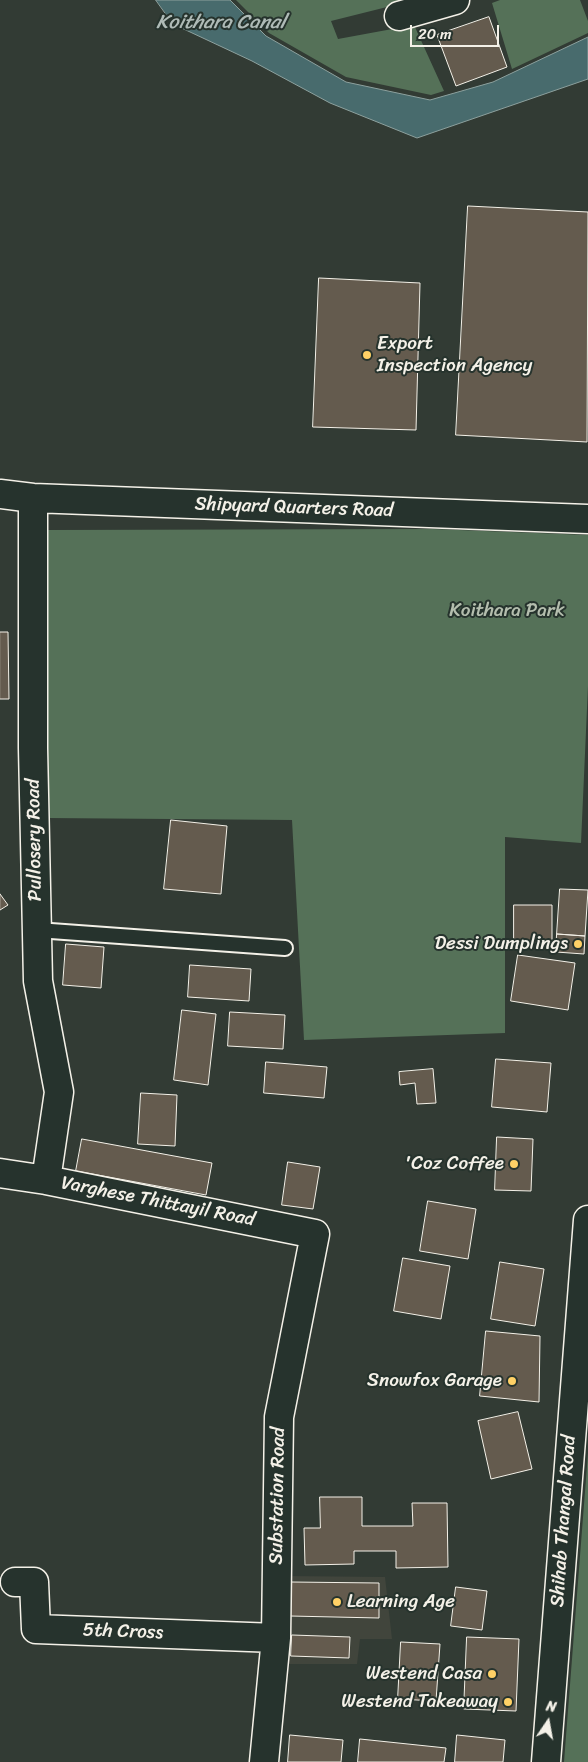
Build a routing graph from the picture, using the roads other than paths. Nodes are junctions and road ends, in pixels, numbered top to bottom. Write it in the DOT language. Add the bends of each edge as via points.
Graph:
graph roads {
  1 [pos="455,0"];
  2 [pos="399,16"];
  3 [pos="0,494"];
  4 [pos="33,498"];
  5 [pos="588,519"];
  6 [pos="36,930"];
  7 [pos="285,948"];
  8 [pos="0,1173"];
  9 [pos="46,1180"];
  10 [pos="588,1220"];
  11 [pos="315,1234"];
  12 [pos="15,1582"];
  13 [pos="276,1638"];
  14 [pos="264,1762"];
  15 [pos="546,1762"];
  1 -- 2 [label="street"];
  3 -- 4 [label="street, Shipyard Quarters Road"];
  4 -- 5 [label="street, Shipyard Quarters Road"];
  4 -- 6 [label="street, Pullosery Road"];
  6 -- 7 [label="lane"];
  6 -- 9 [label="street, Pullosery Road" via="38,981 59,1092"];
  8 -- 9 [label="street, Varghese Thittayil Road"];
  9 -- 11 [label="street, Varghese Thittayil Road"];
  10 -- 15 [label="street, Shihab Thangal Road"];
  11 -- 13 [label="street, Substation Road" via="279,1417"];
  12 -- 13 [label="street, 5th Cross" via="34,1582 36,1629"];
  13 -- 14 [label="street, Substation Road"];
}
